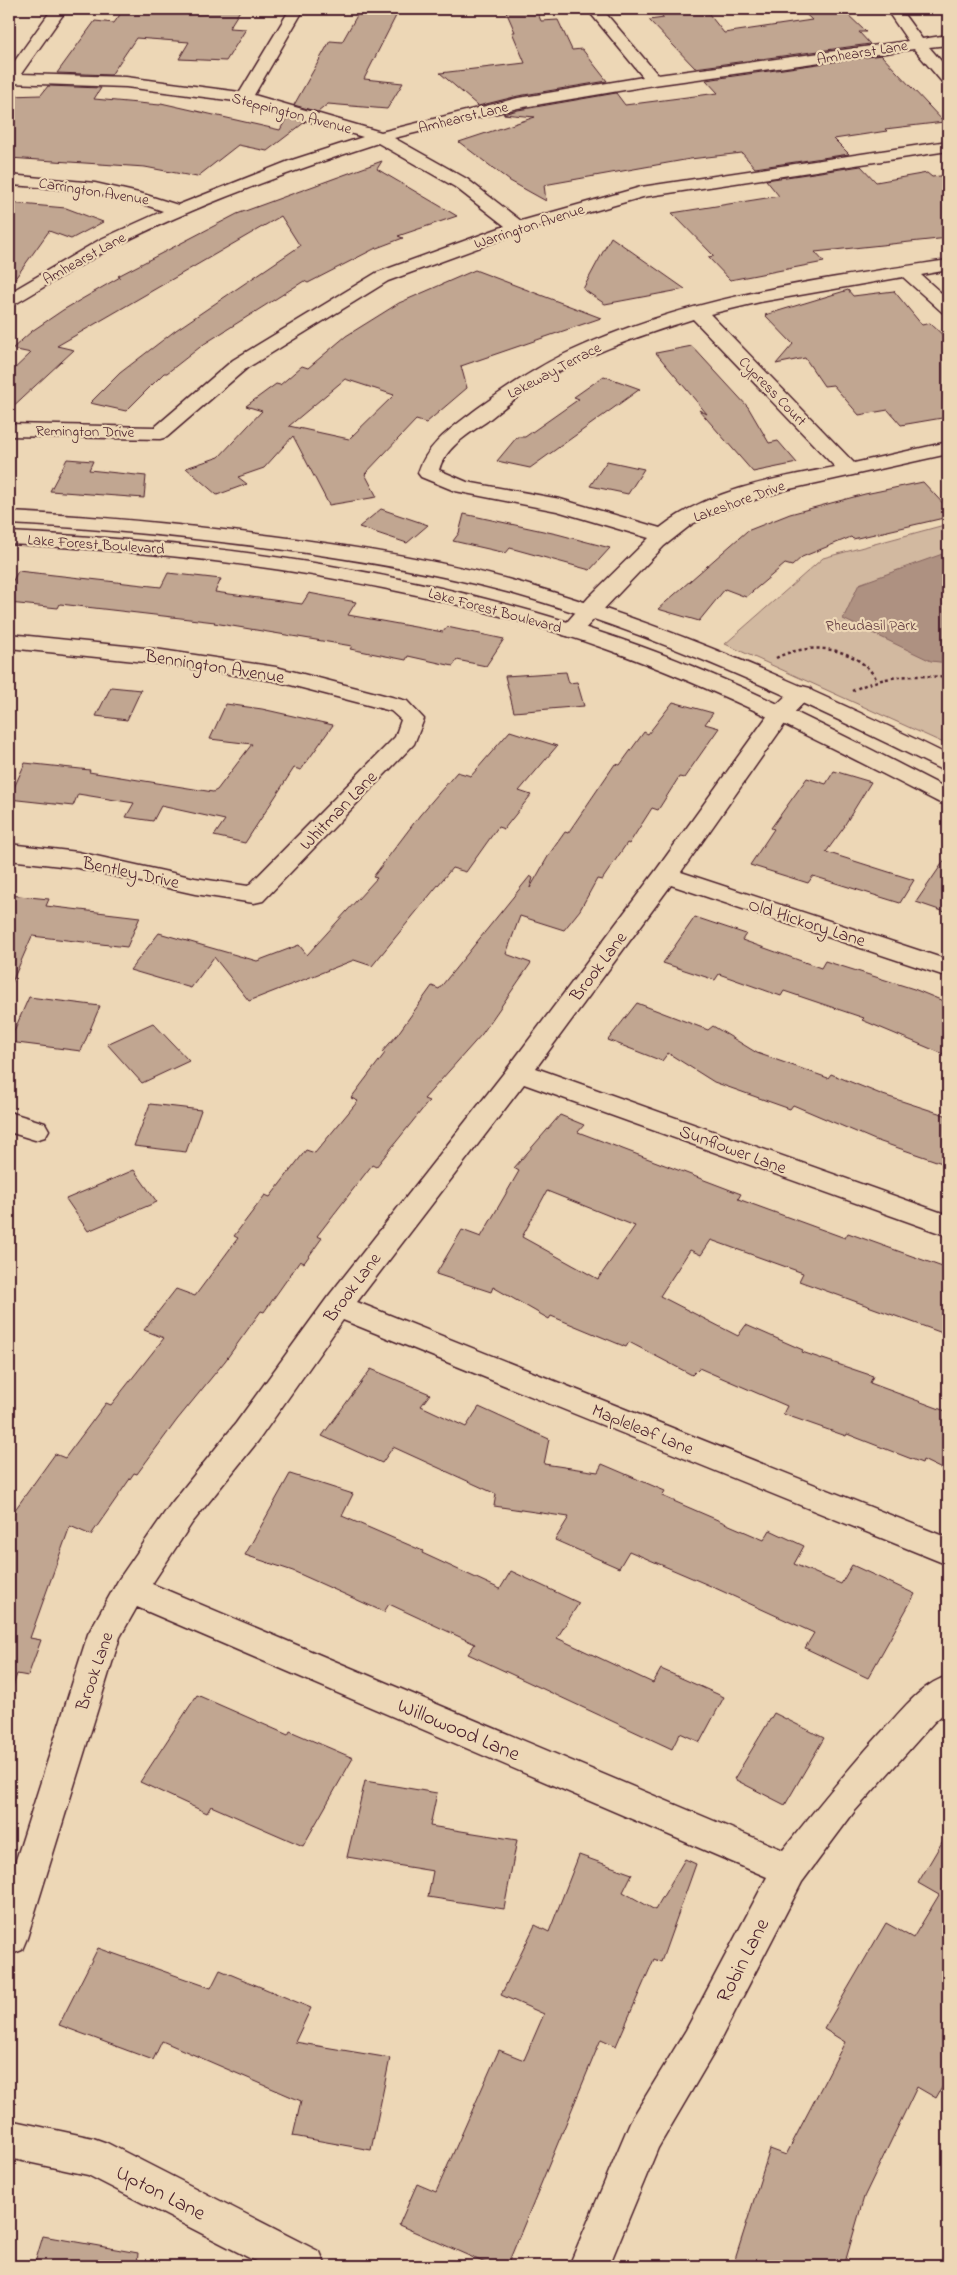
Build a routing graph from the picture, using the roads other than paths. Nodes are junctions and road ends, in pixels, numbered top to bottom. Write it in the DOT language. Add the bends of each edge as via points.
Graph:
graph roads {
  1 [pos="59,9"];
  2 [pos="297,9"];
  3 [pos="594,9"];
  4 [pos="893,9"];
  5 [pos="948,40"];
  6 [pos="918,44"];
  7 [pos="9,78"];
  8 [pos="948,79"];
  9 [pos="654,80"];
  10 [pos="245,97"];
  11 [pos="380,137"];
  12 [pos="948,146"];
  13 [pos="9,180"];
  14 [pos="178,211"];
  15 [pos="518,227"];
  16 [pos="948,266"];
  17 [pos="908,272"];
  18 [pos="9,300"];
  19 [pos="948,308"];
  20 [pos="697,312"];
  21 [pos="9,430"];
  22 [pos="160,433"];
  23 [pos="948,448"];
  24 [pos="850,470"];
  25 [pos="9,518"];
  26 [pos="663,536"];
  27 [pos="9,538"];
  28 [pos="588,611"];
  29 [pos="570,630"];
  30 [pos="9,641"];
  31 [pos="802,694"];
  32 [pos="781,713"];
  33 [pos="413,719"];
  34 [pos="948,764"];
  35 [pos="948,798"];
  36 [pos="9,852"];
  37 [pos="666,875"];
  38 [pos="254,895"];
  39 [pos="948,969"];
  40 [pos="518,1072"];
  41 [pos="9,1122"];
  42 [pos="35,1130"];
  43 [pos="948,1226"];
  44 [pos="337,1306"];
  45 [pos="948,1552"];
  46 [pos="130,1588"];
  47 [pos="948,1690"];
  48 [pos="788,1870"];
  49 [pos="9,1938"];
  50 [pos="9,2139"];
  51 [pos="306,2266"];
  52 [pos="589,2266"];
  1 -- 7 [label="street"];
  2 -- 10 [label="street"];
  3 -- 9 [label="street"];
  4 -- 6 [label="street"];
  5 -- 6 [label="street, Amhearst Lane"];
  6 -- 8 [label="street"];
  6 -- 9 [label="street, Amhearst Lane" via="790,64"];
  7 -- 10 [label="street, Steppington Avenue" via="126,82"];
  9 -- 11 [label="street, Amhearst Lane" via="518,103"];
  10 -- 11 [label="street, Steppington Avenue"];
  11 -- 14 [label="street, Amhearst Lane" via="295,165"];
  11 -- 15 [label="street, Steppington Avenue" via="461,183"];
  12 -- 15 [label="street, Warrington Avenue" via="640,192"];
  13 -- 14 [label="street, Carrington Avenue" via="70,185 151,200"];
  14 -- 18 [label="street, Amhearst Lane" via="107,243"];
  15 -- 22 [label="street, Warrington Avenue" via="382,277 240,364"];
  16 -- 17 [label="street, Lakeway Terrace"];
  17 -- 19 [label="street"];
  17 -- 20 [label="street, Lakeway Terrace" via="800,288"];
  20 -- 24 [label="street, Cypress Court"];
  20 -- 26 [label="street, Lakeway Terrace" via="604,343 532,378 493,404 436,452 428,473 462,487 560,506"];
  21 -- 22 [label="street, Remington Drive"];
  23 -- 24 [label="street, Lakeshore Drive"];
  24 -- 26 [label="street, Lakeshore Drive" via="798,480 745,496 684,521"];
  25 -- 28 [label="street, Lake Forest Boulevard" via="153,527 323,549 482,580"];
  26 -- 28 [label="street, Lakeshore Drive"];
  27 -- 29 [label="street, Lake Forest Boulevard" via="152,548 313,570 463,598"];
  28 -- 29 [label="street, Lakeshore Drive"];
  28 -- 31 [label="street, Lake Forest Boulevard" via="704,652"];
  29 -- 32 [label="street, Lake Forest Boulevard" via="693,675"];
  30 -- 33 [label="street, Bennington Avenue" via="155,656 276,674 400,706"];
  31 -- 32 [label="street, Brook Lane"];
  31 -- 34 [label="street, Lake Forest Boulevard"];
  32 -- 35 [label="street, Lake Forest Boulevard"];
  32 -- 37 [label="street, Brook Lane"];
  33 -- 38 [label="street, Whitman Lane" via="406,739"];
  36 -- 38 [label="street, Bentley Drive" via="78,860 195,886"];
  37 -- 39 [label="street, Old Hickory Lane"];
  37 -- 40 [label="street, Brook Lane"];
  40 -- 43 [label="street, Sunflower Lane"];
  40 -- 44 [label="street, Brook Lane"];
  41 -- 42 [label="street"];
  44 -- 45 [label="street, Mapleleaf Lane"];
  44 -- 46 [label="street, Brook Lane" via="247,1432 181,1514"];
  46 -- 48 [label="street, Willowood Lane"];
  46 -- 49 [label="street, Brook Lane" via="104,1634"];
  47 -- 48 [label="street, Robin Lane" via="922,1712 842,1801"];
  48 -- 52 [label="street, Robin Lane" via="699,2043 644,2135"];
  50 -- 51 [label="street, Upton Lane" via="93,2158"];
}
